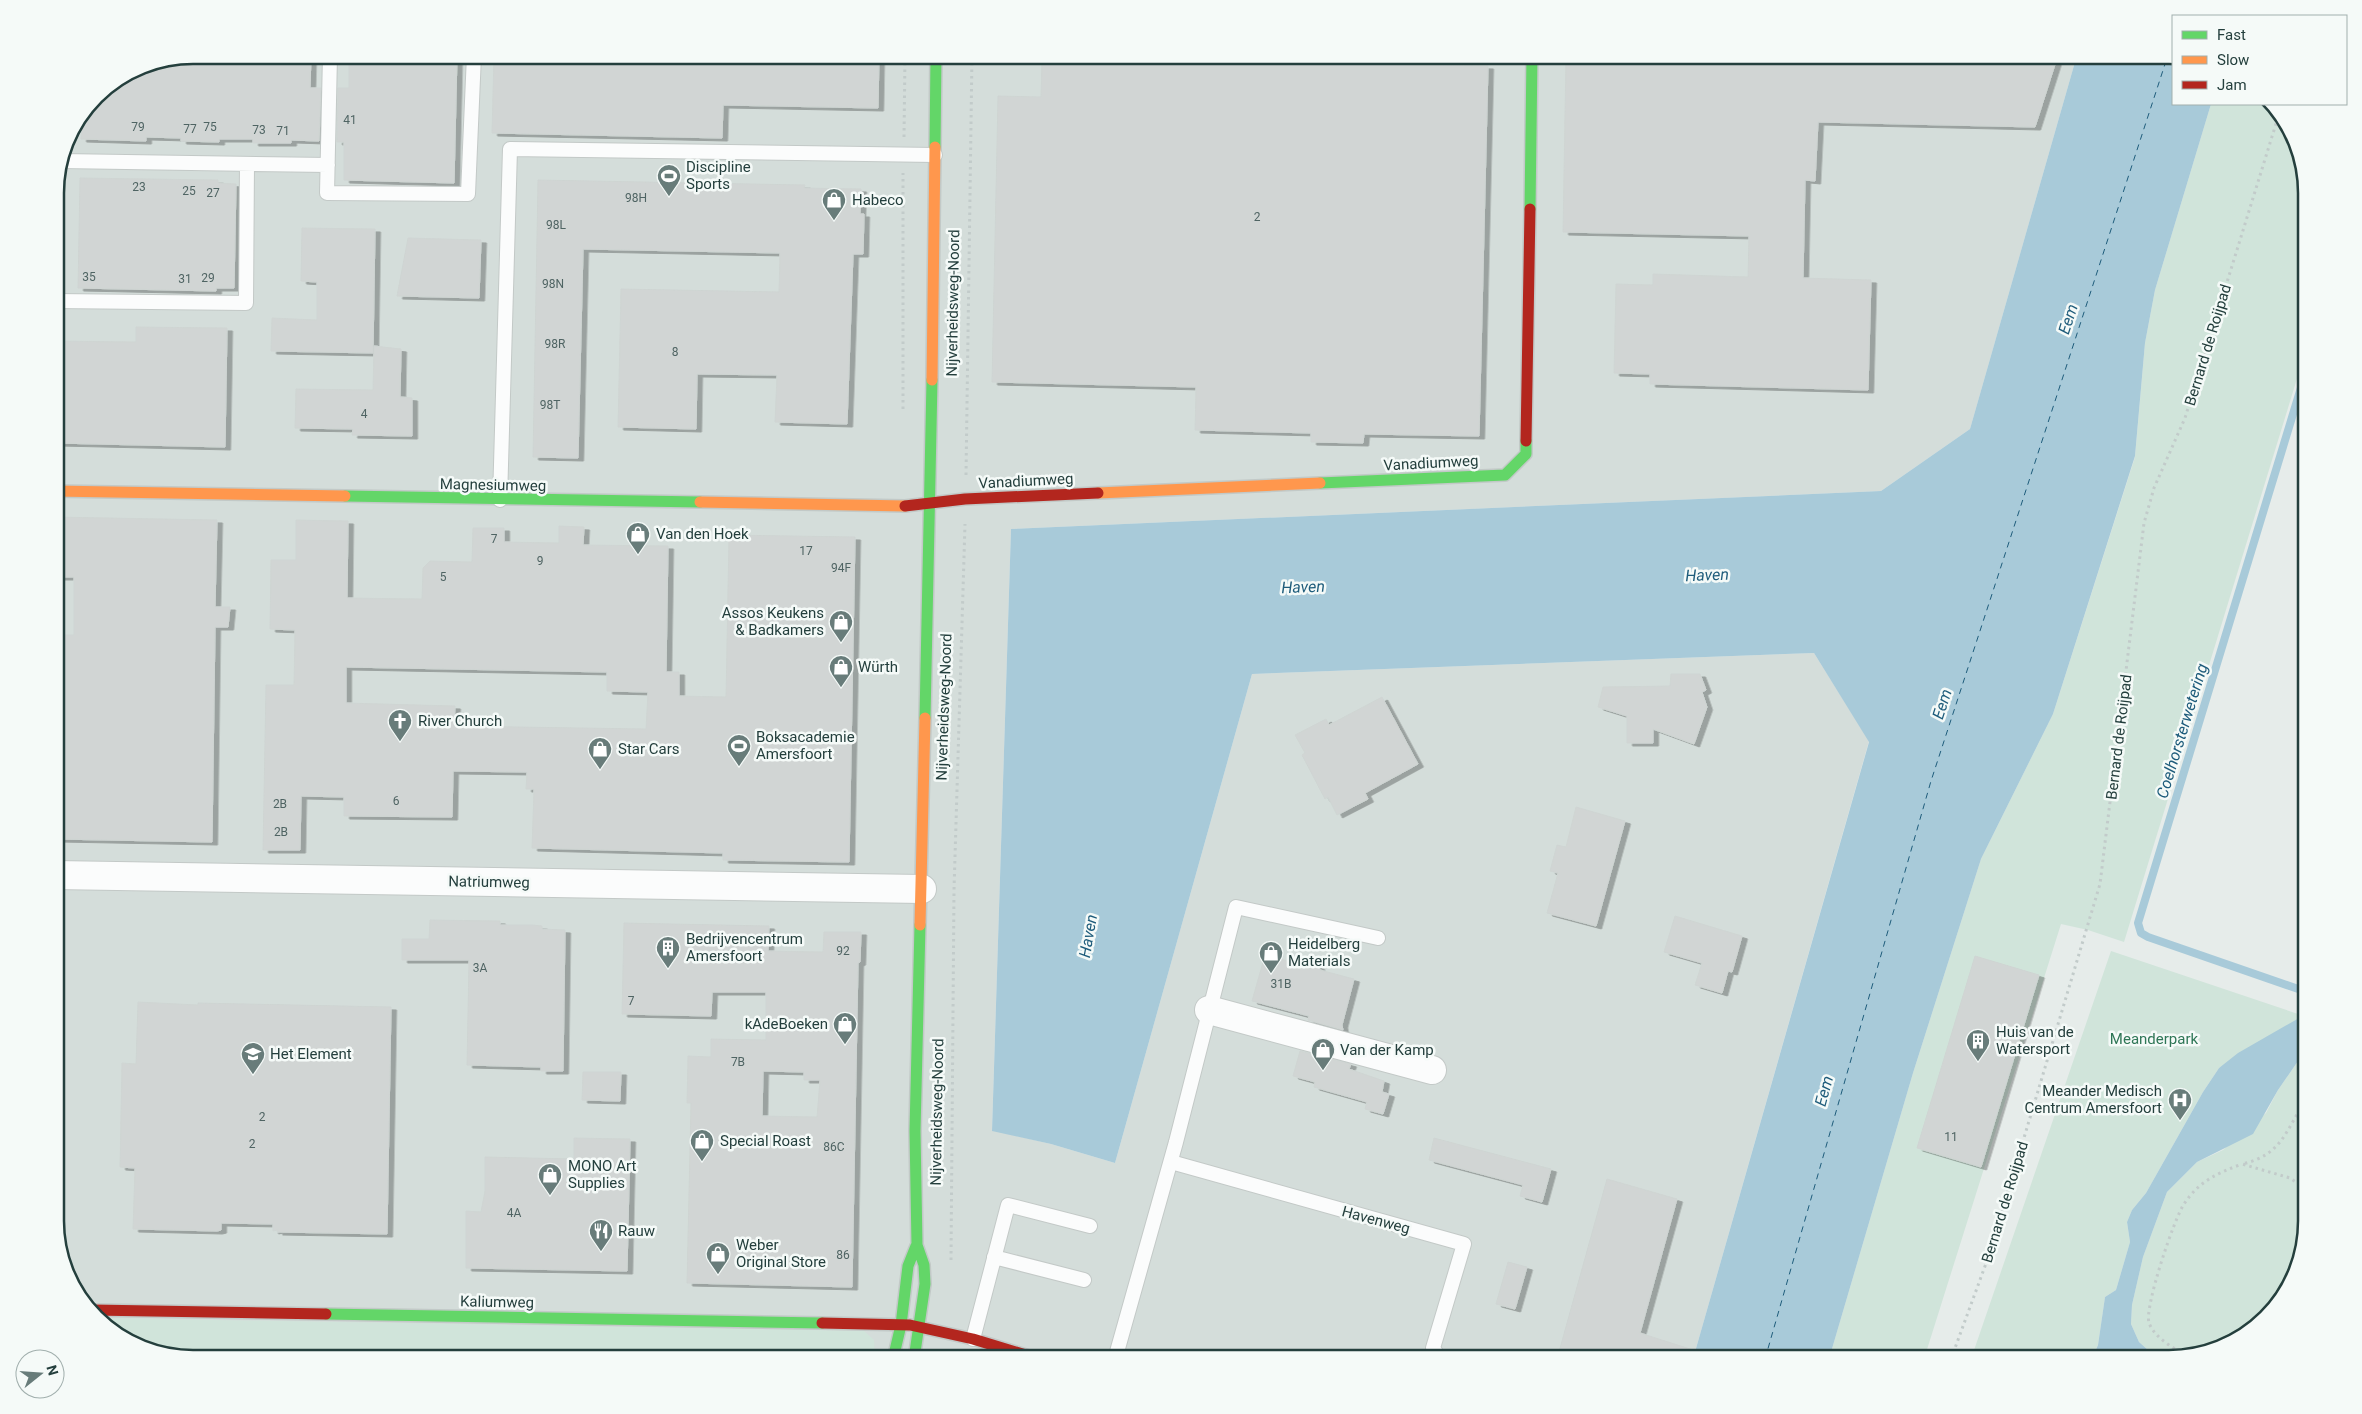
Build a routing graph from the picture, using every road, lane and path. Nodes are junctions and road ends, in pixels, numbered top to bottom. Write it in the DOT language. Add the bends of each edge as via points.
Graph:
graph roads {
  1 [pos="330,64"];
  2 [pos="474,64"];
  3 [pos="936,64"];
  4 [pos="972,64"];
  5 [pos="1532,64"];
  6 [pos="2277,121"];
  7 [pos="935,155"];
  8 [pos="68,161"];
  9 [pos="247,164"];
  10 [pos="328,165"];
  11 [pos="64,301"];
  12 [pos="64,491"];
  13 [pos="965,499"];
  14 [pos="500,500"];
  15 [pos="930,503"];
  16 [pos="64,875"];
  17 [pos="922,889"];
  18 [pos="1378,938"];
  19 [pos="1209,1010"];
  20 [pos="1432,1070"];
  21 [pos="2298,1114"];
  22 [pos="1171,1162"];
  23 [pos="2242,1164"];
  24 [pos="2298,1184"];
  25 [pos="1090,1226"];
  26 [pos="917,1245"];
  27 [pos="994,1257"];
  28 [pos="951,1266"];
  29 [pos="1084,1280"];
  30 [pos="100,1310"];
  31 [pos="901,1325"];
  32 [pos="920,1327"];
  33 [pos="973,1339"];
  34 [pos="895,1350"];
  35 [pos="916,1350"];
  36 [pos="1009,1350"];
  37 [pos="1118,1350"];
  38 [pos="1434,1350"];
  39 [pos="1954,1350"];
  40 [pos="2177,1350"];
  1 -- 10 [label="lane"];
  2 -- 10 [label="lane" via="468,194 327,193"];
  3 -- 7 [label="street, Nijverheidsweg-Noord"];
  4 -- 13 [label="path, Nijverheidsweg-Noord"];
  5 -- 13 [label="street, Vanadiumweg" via="1526,454 1505,474"];
  6 -- 39 [label="path, Bernard de Roijpad" via="2185,418 2154,488 2144,523 2100,884 1988,1258"];
  7 -- 14 [label="lane" via="510,150"];
  7 -- 15 [label="street, Nijverheidsweg-Noord"];
  8 -- 9 [label="lane"];
  9 -- 10 [label="lane"];
  9 -- 11 [label="lane" via="246,303"];
  12 -- 14 [label="street, Magnesiumweg"];
  13 -- 15 [label="street, Vanadiumweg"];
  13 -- 28 [label="path, Nijverheidsweg-Noord" via="954,890"];
  14 -- 15 [label="street, Magnesiumweg" via="904,506"];
  15 -- 17 [label="street, Nijverheidsweg-Noord"];
  16 -- 17 [label="street, Natriumweg"];
  17 -- 26 [label="street, Nijverheidsweg-Noord" via="915,1131"];
  18 -- 19 [label="lane" via="1236,907"];
  19 -- 20 [label="street"];
  19 -- 22 [label="lane"];
  21 -- 23 [label="path" via="2281,1144 2259,1160"];
  22 -- 37 [label="lane"];
  22 -- 38 [label="lane, Havenweg" via="1464,1244"];
  23 -- 24 [label="path" via="2290,1178"];
  23 -- 40 [label="path" via="2210,1176 2183,1204 2161,1263 2147,1314 2150,1325"];
  25 -- 27 [label="lane" via="1008,1205"];
  26 -- 31 [label="street, Nijverheidsweg-Noord" via="908,1266"];
  26 -- 32 [label="street, Nijverheidsweg-Noord" via="924,1265 925,1284"];
  27 -- 29 [label="lane"];
  27 -- 33 [label="lane"];
  30 -- 31 [label="street, Kaliumweg"];
  31 -- 32 [label="street, Kaliumweg"];
  31 -- 34 [label="street, Nijverheidsweg-Noord"];
  32 -- 33 [label="street"];
  32 -- 35 [label="street, Nijverheidsweg-Noord"];
  33 -- 36 [label="street"];
}
